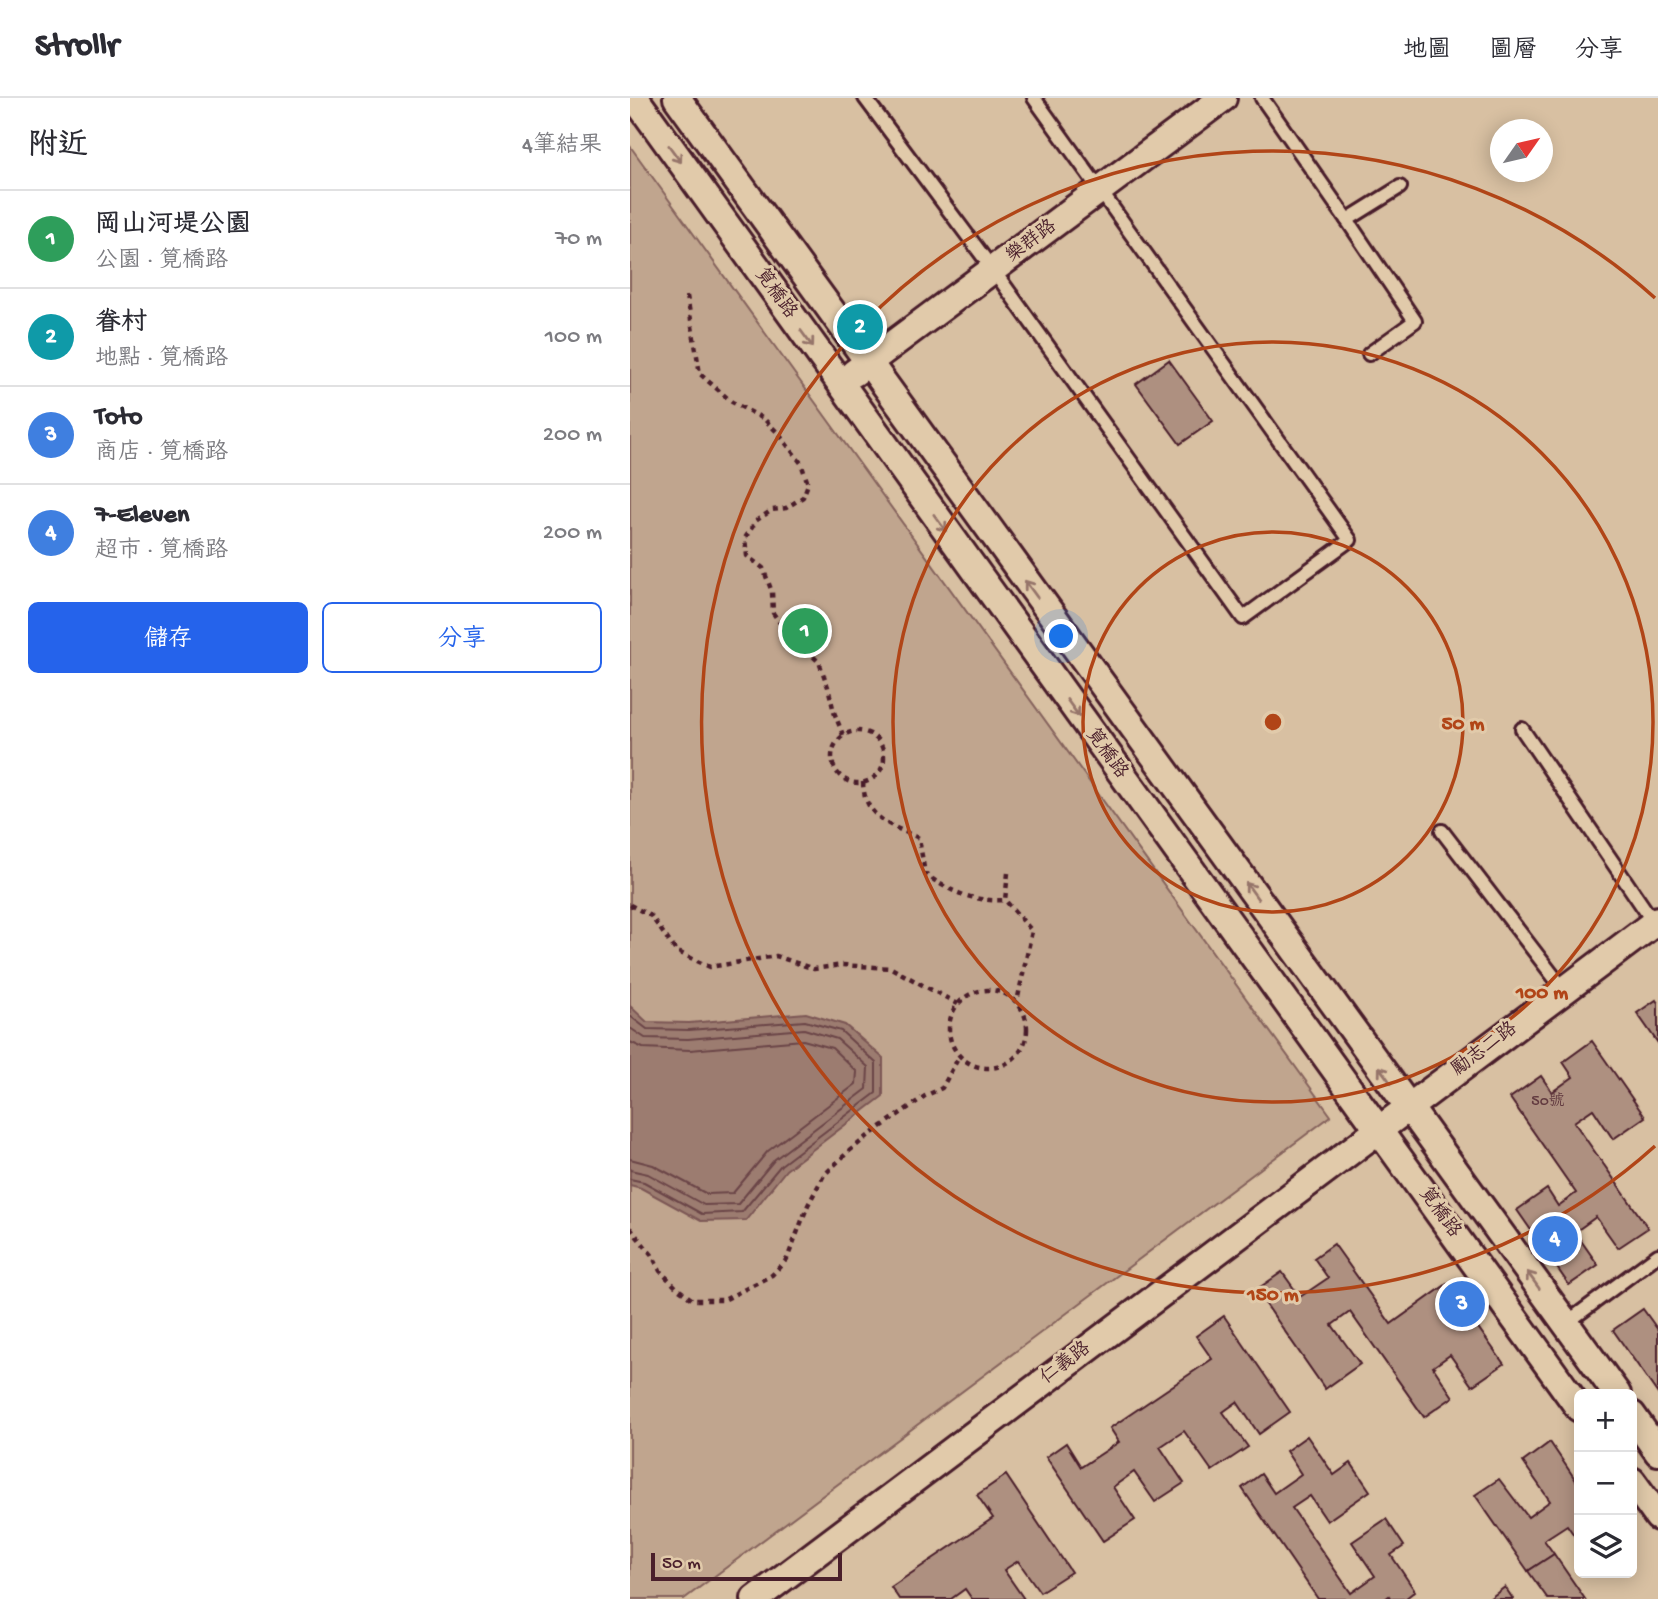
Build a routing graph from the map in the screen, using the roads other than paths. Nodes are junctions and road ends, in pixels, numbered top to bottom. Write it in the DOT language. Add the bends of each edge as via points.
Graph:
graph roads {
  1 [pos="635,98"];
  2 [pos="677,98"];
  3 [pos="864,98"];
  4 [pos="1034,98"];
  5 [pos="1223,98"];
  6 [pos="1262,98"];
  7 [pos="1399,187"];
  8 [pos="1100,190"];
  9 [pos="1347,220"];
  10 [pos="994,271"];
  11 [pos="1369,354"];
  12 [pos="867,363"];
  13 [pos="839,383"];
  14 [pos="1522,729"];
  15 [pos="1442,831"];
  16 [pos="1210,834"];
  17 [pos="1181,856"];
  18 [pos="1656,922"];
  19 [pos="1564,990"];
  20 [pos="1408,1107"];
  21 [pos="1378,1129"];
  22 [pos="1658,1255"];
  23 [pos="1565,1324"];
  24 [pos="1609,1389"];
  25 [pos="1574,1401"];
  26 [pos="1637,1422"];
  27 [pos="1658,1452"];
  28 [pos="1637,1488"];
  29 [pos="1658,1517"];
  30 [pos="755,1599"];
  1 -- 13 [label="street, 筧橋路, one-way"];
  2 -- 12 [label="street, 筧橋路"];
  3 -- 10 [label="lane"];
  4 -- 8 [label="lane"];
  5 -- 8 [label="street, 樂群路"];
  6 -- 9 [label="lane"];
  7 -- 9 [label="lane"];
  8 -- 10 [label="street, 樂群路"];
  8 -- 10 [label="lane" via="1350,540 1243,618"];
  9 -- 11 [label="lane" via="1415,321"];
  10 -- 12 [label="street, 樂群路"];
  12 -- 13 [label="street, 樂群路"];
  16 -- 12 [label="street, 筧橋路, one-way"];
  13 -- 17 [label="street, 筧橋路, one-way"];
  14 -- 18 [label="lane"];
  15 -- 19 [label="lane"];
  16 -- 17 [label="street"];
  20 -- 16 [label="street, 筧橋路, one-way"];
  17 -- 21 [label="street, 筧橋路"];
  18 -- 19 [label="street, 勵志二路"];
  19 -- 20 [label="street, 勵志二路"];
  20 -- 21 [label="street, 勵志二路"];
  23 -- 20 [label="street, 筧橋路, one-way"];
  21 -- 25 [label="street, 筧橋路"];
  21 -- 30 [label="street, 仁義路"];
  22 -- 23 [label="lane"];
  23 -- 24 [label="street, 筧橋路"];
  26 -- 27 [label="street"];
  28 -- 29 [label="street"];
}
